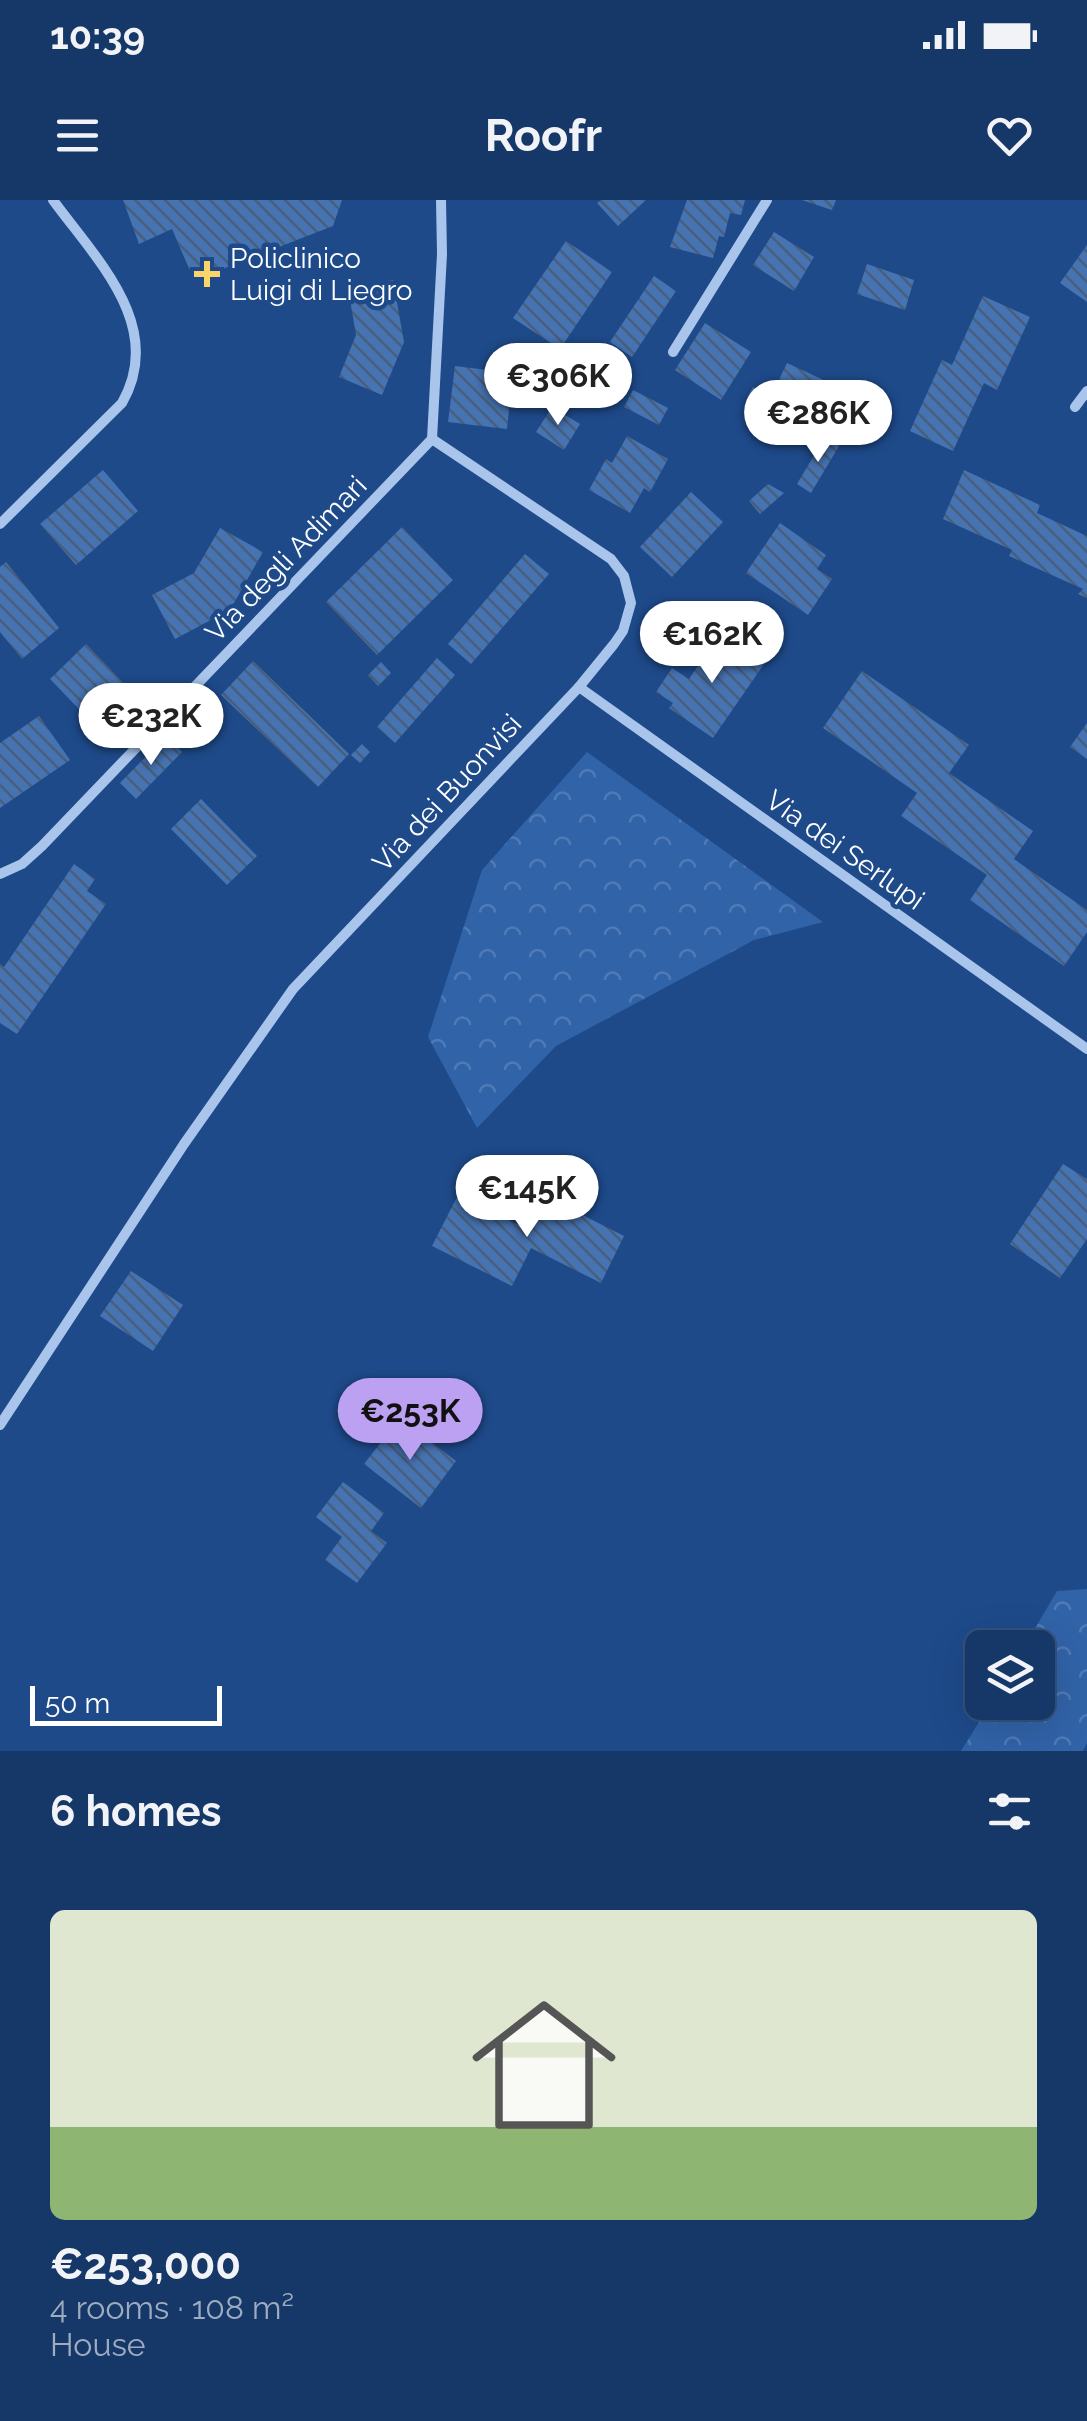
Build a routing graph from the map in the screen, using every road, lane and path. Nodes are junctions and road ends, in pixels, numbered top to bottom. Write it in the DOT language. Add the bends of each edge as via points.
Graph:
graph roads {
  1 [pos="53,200"];
  2 [pos="441,200"];
  3 [pos="767,200"];
  4 [pos="672,352"];
  5 [pos="1087,391"];
  6 [pos="1075,407"];
  7 [pos="432,439"];
  8 [pos="0,524"];
  9 [pos="578,687"];
  10 [pos="0,874"];
  11 [pos="1087,1049"];
  12 [pos="0,1425"];
  1 -- 8 [label="street" via="122,294 134,327 136,363 122,403"];
  2 -- 7 [label="street"];
  3 -- 4 [label="street"];
  5 -- 6 [label="street"];
  7 -- 9 [label="street, Via dei Buonvisi" via="620,568 630,590 629,617"];
  7 -- 10 [label="street, Via degli Adimari" via="42,846"];
  9 -- 11 [label="street, Via dei Serlupi"];
  9 -- 12 [label="street, Via dei Buonvisi" via="292,989"];
}
